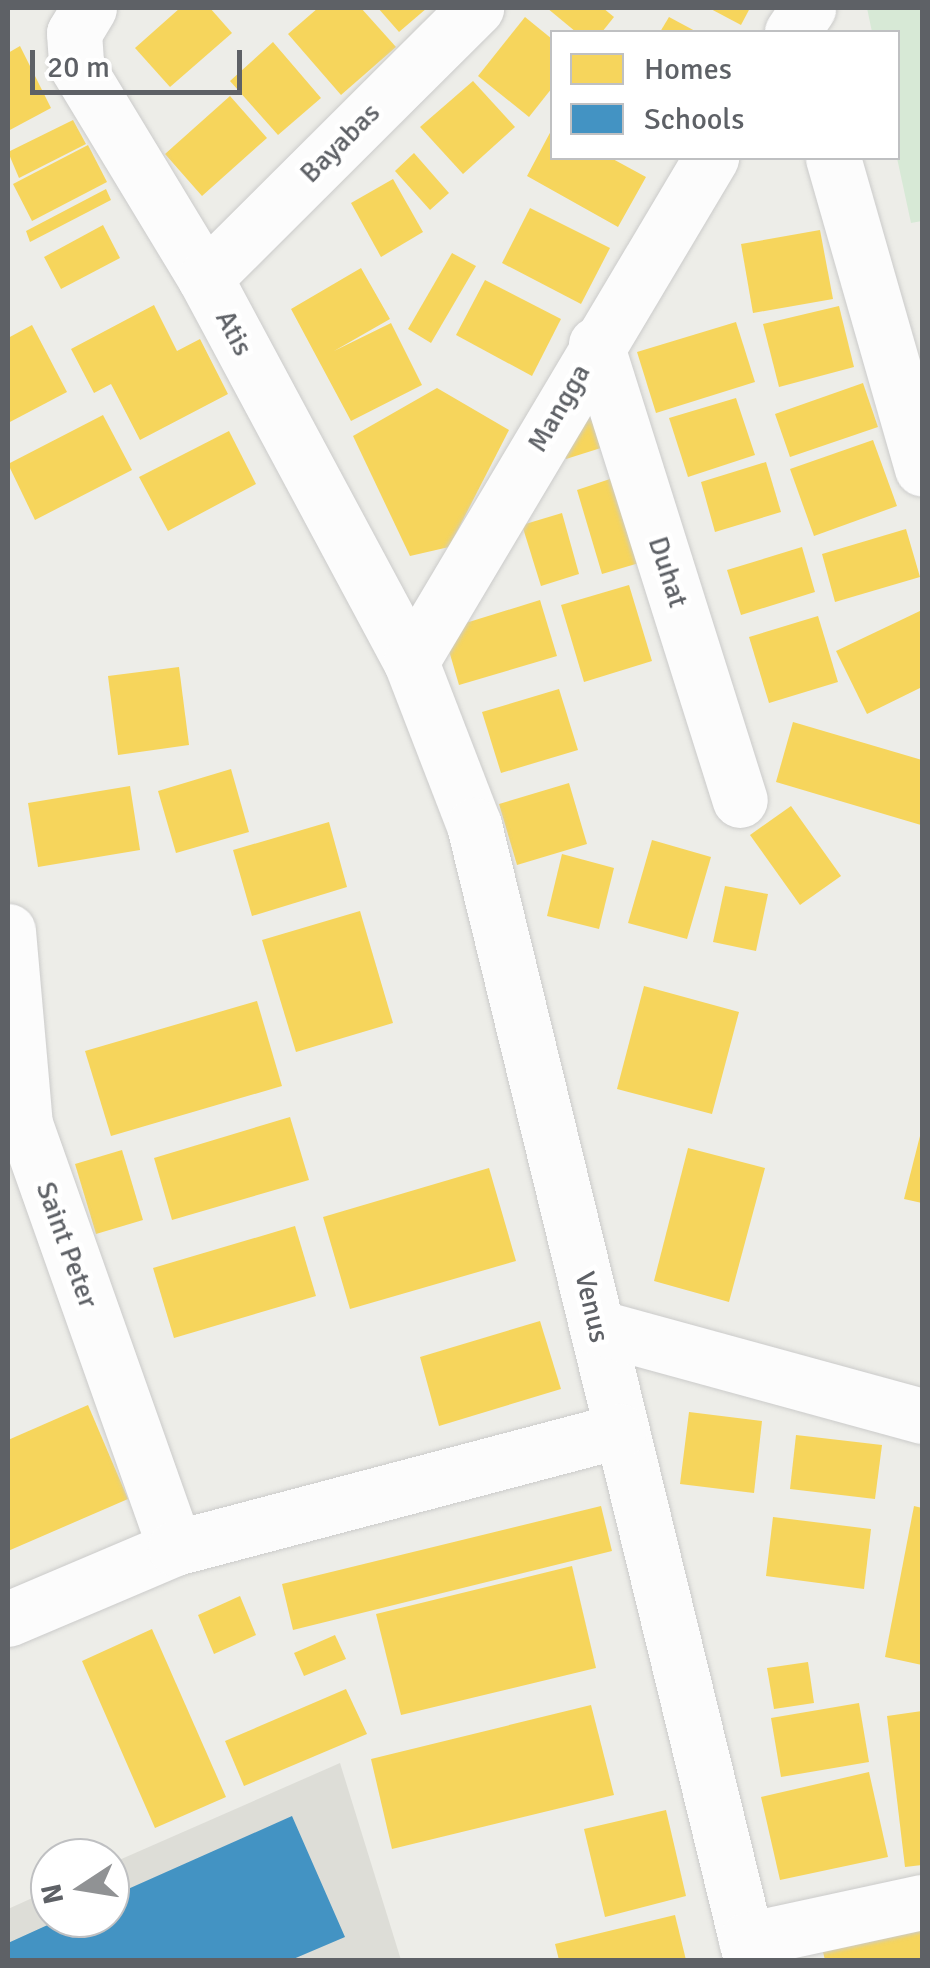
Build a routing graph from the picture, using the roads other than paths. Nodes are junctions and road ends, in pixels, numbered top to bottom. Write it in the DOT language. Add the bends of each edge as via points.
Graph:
graph roads {
  1 [pos="89,8"];
  2 [pos="476,8"];
  3 [pos="710,160"];
  4 [pos="834,160"];
  5 [pos="205,278"];
  6 [pos="596,344"];
  7 [pos="922,469"];
  8 [pos="411,662"];
  9 [pos="740,800"];
  10 [pos="8,931"];
  11 [pos="11,1053"];
  12 [pos="597,1328"];
  13 [pos="922,1416"];
  14 [pos="619,1431"];
  15 [pos="175,1548"];
  16 [pos="8,1619"];
  17 [pos="922,1902"];
  18 [pos="749,1950"];
  1 -- 5 [label="street, Atis" via="74,32 76,65"];
  2 -- 5 [label="street, Bayabas"];
  3 -- 6 [label="street, Mangga"];
  4 -- 7 [label="street"];
  5 -- 8 [label="street, Atis"];
  6 -- 8 [label="street, Mangga"];
  6 -- 9 [label="street, Duhat"];
  8 -- 12 [label="street, Venus" via="492,882"];
  10 -- 11 [label="street, Saint Peter"];
  11 -- 15 [label="street, Saint Peter" via="24,1124"];
  12 -- 13 [label="street"];
  12 -- 14 [label="street, Venus"];
  14 -- 15 [label="street"];
  14 -- 18 [label="street, Venus"];
  15 -- 16 [label="street"];
  17 -- 18 [label="street"];
}
